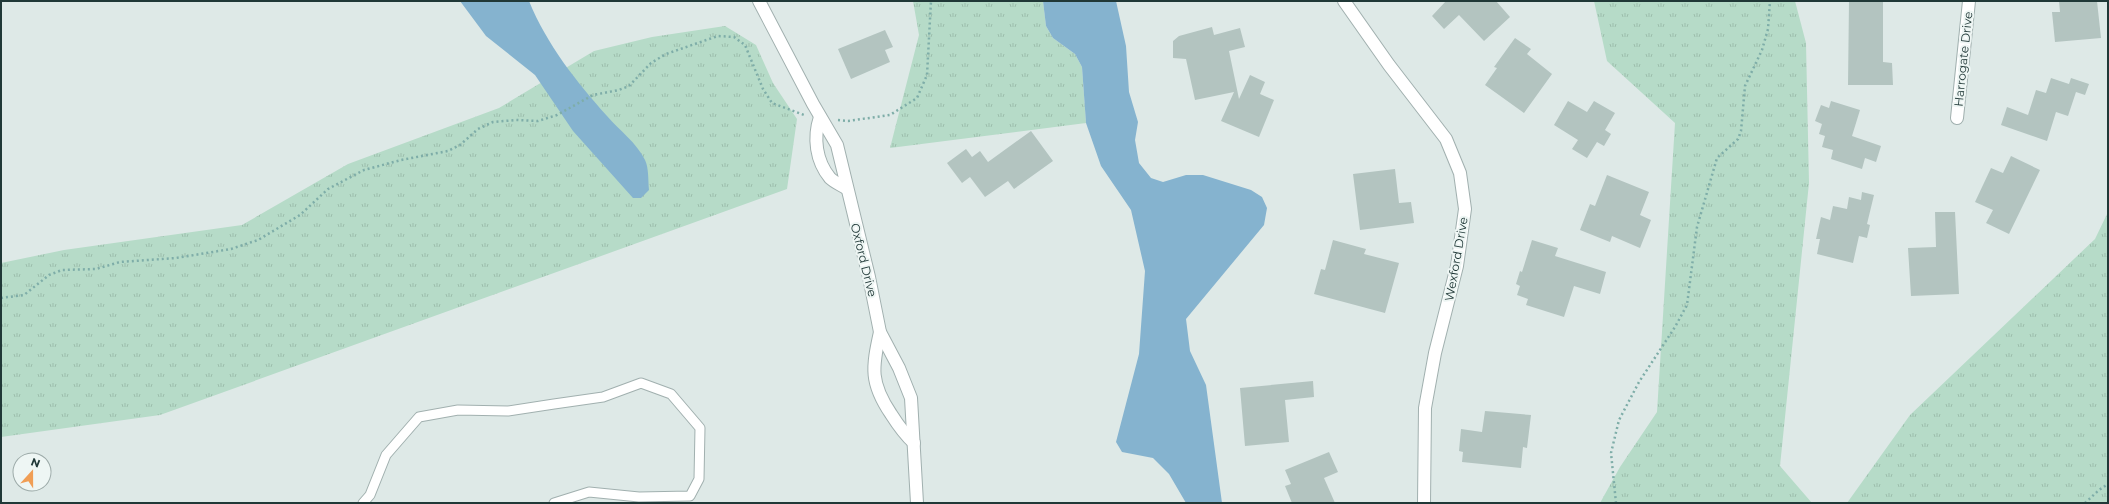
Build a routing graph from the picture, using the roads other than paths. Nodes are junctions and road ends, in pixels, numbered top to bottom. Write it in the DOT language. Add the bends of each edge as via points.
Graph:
graph roads {
  1 [pos="759,1"];
  2 [pos="1344,1"];
  3 [pos="1969,1"];
  4 [pos="820,117"];
  5 [pos="1957,118"];
  6 [pos="846,188"];
  7 [pos="880,332"];
  8 [pos="914,443"];
  9 [pos="363,503"];
  10 [pos="554,503"];
  11 [pos="916,503"];
  12 [pos="1424,503"];
  1 -- 4 [label="street, Oxford Drive"];
  2 -- 12 [label="street, Wexford Drive" via="1446,139 1460,173 1465,209 1456,266 1425,408"];
  3 -- 5 [label="street, Harrogate Drive"];
  4 -- 6 [label="street, Oxford Drive" via="837,145"];
  4 -- 6 [label="street" via="815,142 818,157 830,179"];
  6 -- 7 [label="street, Oxford Drive"];
  7 -- 8 [label="street, Oxford Drive" via="911,398"];
  7 -- 8 [label="street, Oxford Drive" via="874,366 876,386 882,401 902,432"];
  8 -- 11 [label="street, Oxford Drive"];
  9 -- 10 [label="lane" via="370,495 386,455 419,417 458,410 508,411 603,397 641,383 672,394 700,428 700,479 690,496 639,497 589,492"];
}
